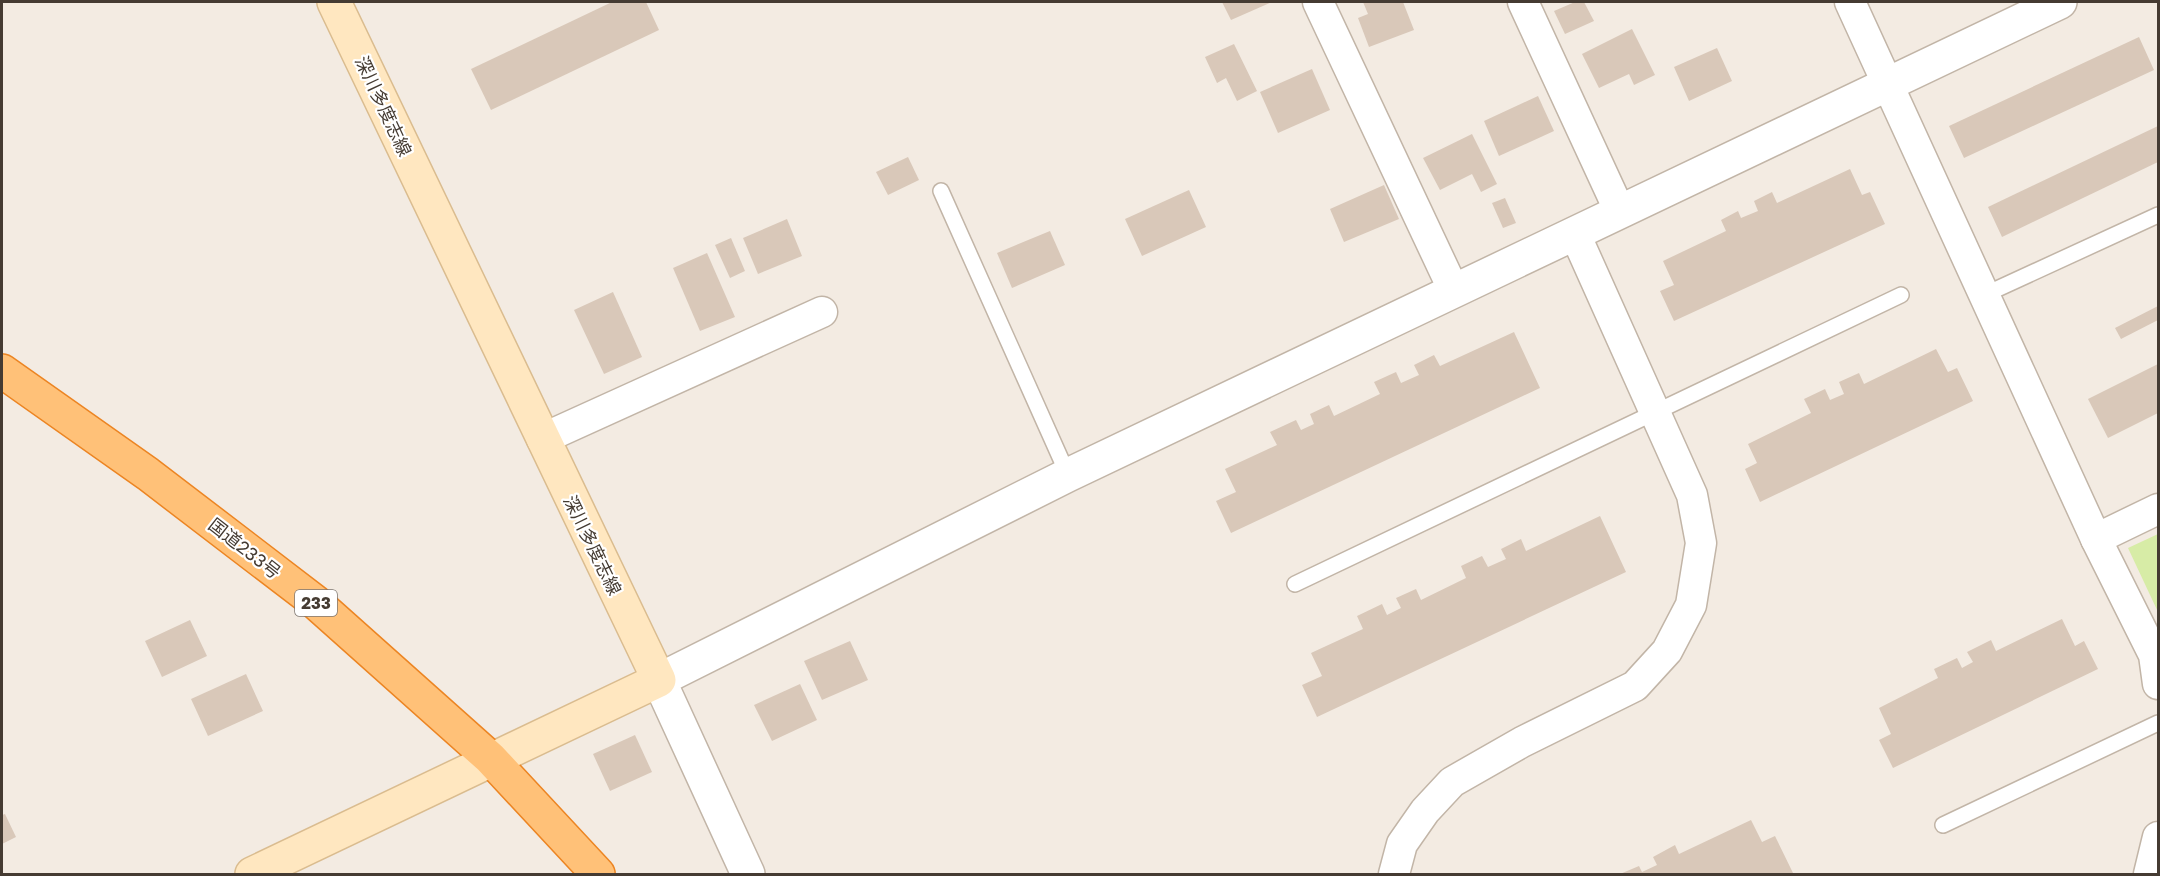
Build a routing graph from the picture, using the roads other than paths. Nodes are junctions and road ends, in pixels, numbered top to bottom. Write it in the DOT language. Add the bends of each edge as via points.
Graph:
graph roads {
  1 [pos="1318,2"];
  2 [pos="1523,2"];
  3 [pos="1850,2"];
  4 [pos="2060,2"];
  5 [pos="341,4"];
  6 [pos="1887,85"];
  7 [pos="941,190"];
  8 [pos="1620,212"];
  9 [pos="2158,215"];
  10 [pos="1575,234"];
  11 [pos="1454,291"];
  12 [pos="1901,295"];
  13 [pos="1984,295"];
  14 [pos="822,312"];
  15 [pos="2,371"];
  16 [pos="1655,412"];
  17 [pos="542,439"];
  18 [pos="1068,475"];
  19 [pos="2158,509"];
  20 [pos="2096,539"];
  21 [pos="1295,584"];
  22 [pos="659,680"];
  23 [pos="2158,684"];
  24 [pos="2158,723"];
  25 [pos="490,758"];
  26 [pos="1943,825"];
  27 [pos="2158,837"];
  28 [pos="252,874"];
  29 [pos="598,874"];
  30 [pos="748,874"];
  31 [pos="1394,874"];
  32 [pos="2149,874"];
  1 -- 11 [label="street"];
  2 -- 8 [label="street"];
  3 -- 6 [label="street"];
  4 -- 6 [label="street"];
  5 -- 17 [label="main road, 深川多度志線"];
  6 -- 8 [label="street"];
  6 -- 13 [label="street"];
  7 -- 18 [label="lane"];
  8 -- 10 [label="street"];
  9 -- 13 [label="lane"];
  10 -- 11 [label="street"];
  10 -- 16 [label="street"];
  11 -- 18 [label="street"];
  12 -- 16 [label="lane"];
  13 -- 20 [label="street"];
  14 -- 17 [label="street"];
  15 -- 25 [label="highway, 国道233号 / 233" via="148,474 314,601"];
  16 -- 21 [label="lane"];
  16 -- 31 [label="street" via="1692,495 1701,543 1691,605 1666,651 1635,686 1452,782 1402,844"];
  17 -- 22 [label="main road, 深川多度志線"];
  18 -- 22 [label="street"];
  19 -- 20 [label="street"];
  20 -- 23 [label="street" via="2154,655"];
  22 -- 25 [label="main road"];
  22 -- 30 [label="street"];
  24 -- 26 [label="lane"];
  25 -- 28 [label="main road"];
  25 -- 29 [label="highway, 国道233号 / 233"];
  27 -- 32 [label="street"];
}
